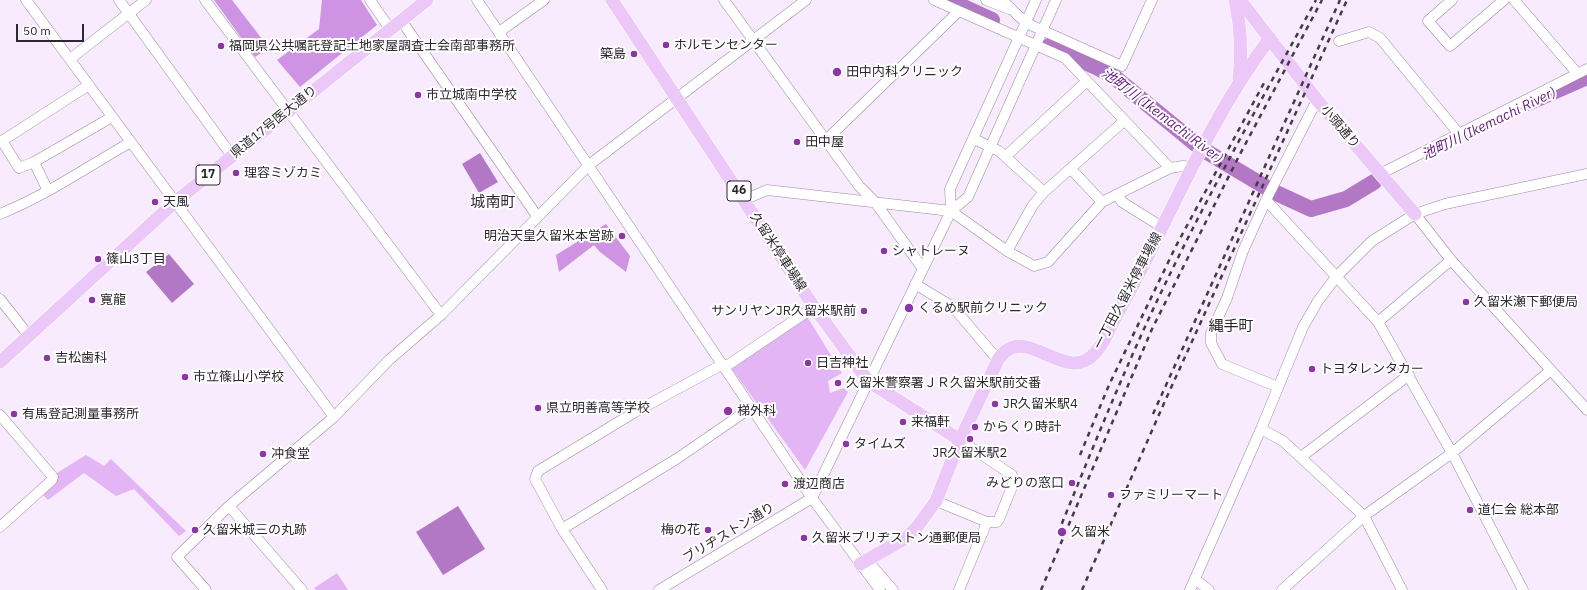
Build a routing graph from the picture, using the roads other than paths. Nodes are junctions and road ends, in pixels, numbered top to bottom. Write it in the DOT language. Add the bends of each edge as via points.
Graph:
graph roads {
  1 [pos="26,0"];
  2 [pos="118,0"];
  3 [pos="146,0"];
  4 [pos="205,0"];
  5 [pos="370,0"];
  6 [pos="427,0"];
  7 [pos="477,0"];
  8 [pos="544,0"];
  9 [pos="612,0"];
  10 [pos="724,0"];
  11 [pos="806,0"];
  12 [pos="934,0"];
  13 [pos="986,0"];
  14 [pos="1002,0"];
  15 [pos="1036,0"];
  16 [pos="1056,0"];
  17 [pos="1152,0"];
  18 [pos="1235,0"];
  19 [pos="1240,0"];
  20 [pos="1452,0"];
  21 [pos="1504,0"];
  22 [pos="1514,0"];
  23 [pos="1011,10"];
  24 [pos="959,11"];
  25 [pos="129,14"];
  26 [pos="401,20"];
  27 [pos="1026,23"];
  28 [pos="390,29"];
  29 [pos="499,32"];
  30 [pos="1043,32"];
  31 [pos="1270,38"];
  32 [pos="1020,39"];
  33 [pos="754,40"];
  34 [pos="1339,41"];
  35 [pos="1036,47"];
  36 [pos="70,59"];
  37 [pos="1584,71"];
  38 [pos="1087,81"];
  39 [pos="1239,82"];
  40 [pos="89,85"];
  41 [pos="676,98"];
  42 [pos="1317,100"];
  43 [pos="287,111"];
  44 [pos="112,117"];
  45 [pos="1124,121"];
  46 [pos="1459,134"];
  47 [pos="974,139"];
  48 [pos="826,140"];
  49 [pos="131,142"];
  50 [pos="991,147"];
  51 [pos="232,156"];
  52 [pos="1006,156"];
  53 [pos="34,162"];
  54 [pos="589,165"];
  55 [pos="1194,165"];
  56 [pos="1170,168"];
  57 [pos="1071,169"];
  58 [pos="1380,174"];
  59 [pos="1587,174"];
  60 [pos="48,191"];
  61 [pos="1044,192"];
  62 [pos="1118,194"];
  63 [pos="744,200"];
  64 [pos="1266,200"];
  65 [pos="175,202"];
  66 [pos="875,202"];
  67 [pos="1102,202"];
  68 [pos="951,211"];
  69 [pos="0,214"];
  70 [pos="1415,214"];
  71 [pos="537,216"];
  72 [pos="1162,227"];
  73 [pos="1007,251"];
  74 [pos="1451,260"];
  75 [pos="923,269"];
  76 [pos="1336,277"];
  77 [pos="915,284"];
  78 [pos="0,299"];
  79 [pos="814,307"];
  80 [pos="441,315"];
  81 [pos="1378,322"];
  82 [pos="28,336"];
  83 [pos="998,360"];
  84 [pos="0,362"];
  85 [pos="724,366"];
  86 [pos="1551,370"];
  87 [pos="1409,375"];
  88 [pos="868,381"];
  89 [pos="1278,387"];
  90 [pos="752,407"];
  91 [pos="1587,410"];
  92 [pos="0,415"];
  93 [pos="334,417"];
  94 [pos="1261,429"];
  95 [pos="960,440"];
  96 [pos="1452,454"];
  97 [pos="1301,457"];
  98 [pos="812,498"];
  99 [pos="936,501"];
  100 [pos="228,506"];
  101 [pos="1364,516"];
  102 [pos="987,522"];
  103 [pos="0,527"];
  104 [pos="562,529"];
  105 [pos="863,562"];
  106 [pos="1195,579"];
  107 [pos="206,590"];
  108 [pos="302,590"];
  109 [pos="602,590"];
  110 [pos="658,590"];
  111 [pos="880,590"];
  112 [pos="893,590"];
  113 [pos="959,590"];
  114 [pos="1190,590"];
  115 [pos="1210,590"];
  116 [pos="1282,590"];
  117 [pos="1402,590"];
  118 [pos="1523,590"];
  1 -- 36 [label="street"];
  2 -- 25 [label="street"];
  3 -- 25 [label="street"];
  4 -- 43 [label="street"];
  5 -- 28 [label="street"];
  6 -- 26 [label="main road, 県道17号医大通り / 17"];
  7 -- 29 [label="street"];
  8 -- 29 [label="street"];
  9 -- 41 [label="main road, 久留米停車場線 / 46"];
  10 -- 33 [label="street"];
  11 -- 33 [label="street"];
  12 -- 24 [label="street"];
  13 -- 23 [label="street"];
  14 -- 23 [label="street"];
  15 -- 27 [label="street"];
  16 -- 30 [label="street"];
  17 -- 30 [label="street" via="1122,66"];
  18 -- 39 [label="main road" via="1242,56"];
  19 -- 31 [label="main road"];
  20 -- 21 [label="street" via="1428,21 1450,46"];
  22 -- 37 [label="street"];
  23 -- 27 [label="street"];
  24 -- 32 [label="street"];
  24 -- 48 [label="street"];
  25 -- 36 [label="street"];
  25 -- 51 [label="street"];
  26 -- 28 [label="main road, 県道17号医大通り / 17"];
  26 -- 71 [label="street"];
  27 -- 30 [label="street"];
  27 -- 32 [label="street"];
  28 -- 43 [label="main road, 県道17号医大通り / 17"];
  29 -- 54 [label="street"];
  30 -- 35 [label="street"];
  31 -- 39 [label="main road, 一丁田久留米停車場線"];
  31 -- 42 [label="main road, 小頭通り"];
  32 -- 35 [label="street"];
  32 -- 47 [label="street"];
  33 -- 41 [label="street"];
  33 -- 48 [label="street"];
  34 -- 46 [label="street" via="1369,32 1380,38"];
  35 -- 38 [label="street" via="1064,58"];
  35 -- 50 [label="street"];
  36 -- 40 [label="street"];
  37 -- 46 [label="street"];
  38 -- 45 [label="street"];
  38 -- 52 [label="street"];
  39 -- 55 [label="main road, 一丁田久留米停車場線"];
  40 -- 44 [label="street"];
  40 -- 53 [label="street" via="2,141 19,168"];
  41 -- 54 [label="street"];
  41 -- 63 [label="main road, 久留米停車場線 / 46"];
  42 -- 58 [label="main road, 小頭通り"];
  42 -- 64 [label="street"];
  43 -- 51 [label="main road, 県道17号医大通り / 17"];
  43 -- 80 [label="street"];
  44 -- 49 [label="street"];
  44 -- 53 [label="street"];
  45 -- 56 [label="street"];
  45 -- 57 [label="street"];
  46 -- 58 [label="street"];
  47 -- 50 [label="street"];
  47 -- 68 [label="street" via="950,189"];
  48 -- 66 [label="street" via="859,186"];
  49 -- 60 [label="street"];
  49 -- 65 [label="street"];
  50 -- 52 [label="street"];
  50 -- 68 [label="street" via="968,197"];
  51 -- 65 [label="main road, 県道17号医大通り / 17"];
  52 -- 61 [label="street"];
  53 -- 60 [label="street"];
  54 -- 71 [label="street"];
  54 -- 85 [label="street"];
  55 -- 56 [label="street"];
  55 -- 72 [label="main road, 一丁田久留米停車場線"];
  56 -- 62 [label="street"];
  57 -- 61 [label="street"];
  57 -- 67 [label="street"];
  58 -- 70 [label="main road, 小頭通り"];
  59 -- 70 [label="street" via="1444,204"];
  60 -- 69 [label="street"];
  61 -- 73 [label="street" via="1033,204"];
  62 -- 67 [label="street"];
  62 -- 72 [label="street" via="1122,202"];
  63 -- 66 [label="street" via="767,190"];
  63 -- 79 [label="main road, 久留米停車場線 / 46"];
  64 -- 76 [label="street"];
  64 -- 89 [label="street" via="1211,333 1211,343 1222,364"];
  65 -- 82 [label="main road, 県道17号医大通り / 17"];
  65 -- 93 [label="street"];
  66 -- 68 [label="street"];
  66 -- 75 [label="street"];
  67 -- 73 [label="street" via="1048,262 1034,266"];
  68 -- 73 [label="street"];
  68 -- 75 [label="street"];
  70 -- 74 [label="street"];
  70 -- 76 [label="street" via="1372,242"];
  71 -- 80 [label="street"];
  72 -- 83 [label="main road, 一丁田久留米停車場線" via="1102,343 1086,362 1076,364 1022,346 1006,350"];
  74 -- 81 [label="street"];
  74 -- 86 [label="street"];
  75 -- 77 [label="street"];
  76 -- 81 [label="street"];
  76 -- 89 [label="street" via="1303,327"];
  77 -- 83 [label="street" via="953,307"];
  77 -- 88 [label="street"];
  78 -- 82 [label="street"];
  79 -- 85 [label="street"];
  79 -- 88 [label="main road, 久留米停車場線 / 46"];
  80 -- 93 [label="street" via="389,360"];
  81 -- 87 [label="street"];
  82 -- 84 [label="main road, 県道17号医大通り / 17"];
  83 -- 95 [label="main road, 一丁田久留米停車場線"];
  85 -- 90 [label="street"];
  85 -- 104 [label="street" via="635,412 538,471 535,479"];
  86 -- 91 [label="street"];
  86 -- 96 [label="street"];
  87 -- 96 [label="street"];
  87 -- 97 [label="street"];
  88 -- 95 [label="main road, 46"];
  88 -- 98 [label="street"];
  89 -- 94 [label="street"];
  90 -- 98 [label="street"];
  90 -- 104 [label="street" via="678,458"];
  92 -- 103 [label="street" via="53,477"];
  93 -- 100 [label="street"];
  94 -- 97 [label="street" via="1283,440"];
  94 -- 106 [label="street"];
  95 -- 99 [label="main road, 一丁田久留米停車場線"];
  95 -- 102 [label="street" via="1012,475 1014,482 999,519 997,522"];
  96 -- 101 [label="street"];
  96 -- 118 [label="street"];
  97 -- 101 [label="street"];
  98 -- 105 [label="street"];
  98 -- 110 [label="street, ブリヂストン通り"];
  99 -- 102 [label="street"];
  99 -- 105 [label="main road, 一丁田久留米停車場線" via="906,538"];
  100 -- 107 [label="street" via="177,557"];
  100 -- 108 [label="street"];
  101 -- 116 [label="street"];
  101 -- 117 [label="street"];
  102 -- 113 [label="street"];
  104 -- 109 [label="street"];
  105 -- 111 [label="street"];
  105 -- 112 [label="street"];
  106 -- 114 [label="street"];
  106 -- 115 [label="street"];
}
